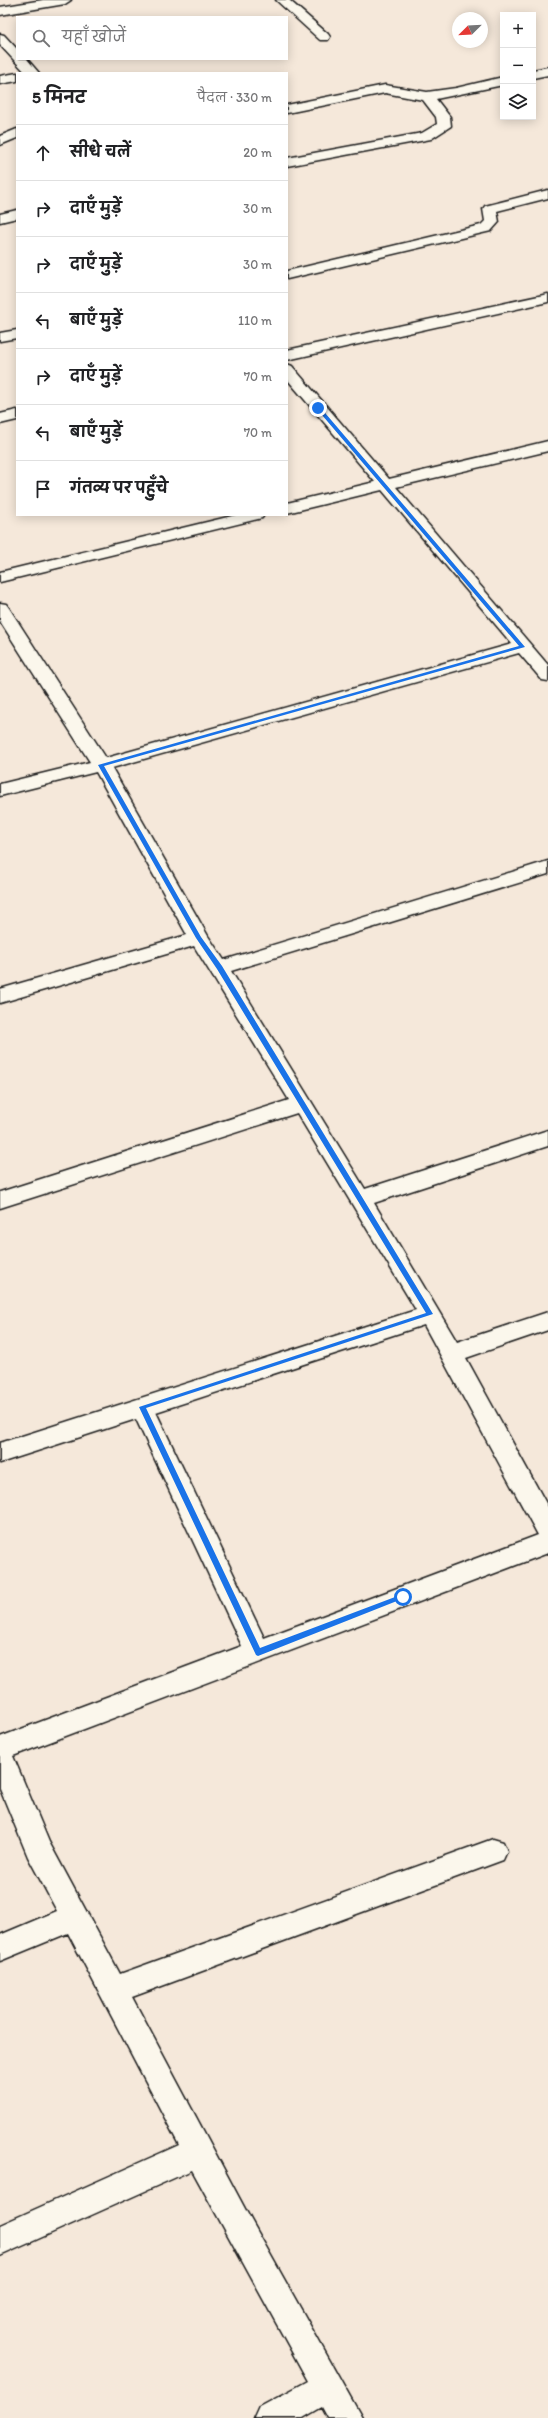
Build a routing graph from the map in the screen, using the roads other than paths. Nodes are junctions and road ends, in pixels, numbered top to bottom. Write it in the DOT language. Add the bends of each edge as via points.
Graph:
graph roads {
  1 [pos="65,0"];
  2 [pos="282,0"];
  3 [pos="0,11"];
  4 [pos="324,37"];
  5 [pos="0,38"];
  6 [pos="16,55"];
  7 [pos="21,60"];
  8 [pos="548,71"];
  9 [pos="32,72"];
  10 [pos="536,73"];
  11 [pos="16,77"];
  12 [pos="0,80"];
  13 [pos="500,81"];
  14 [pos="427,96"];
  15 [pos="288,109"];
  16 [pos="16,134"];
  17 [pos="0,141"];
  18 [pos="288,162"];
  19 [pos="548,194"];
  20 [pos="16,214"];
  21 [pos="0,218"];
  22 [pos="288,275"];
  23 [pos="548,298"];
  24 [pos="16,334"];
  25 [pos="0,337"];
  26 [pos="288,355"];
  27 [pos="288,370"];
  28 [pos="16,415"];
  29 [pos="0,419"];
  30 [pos="548,446"];
  31 [pos="383,484"];
  32 [pos="288,508"];
  33 [pos="252,516"];
  34 [pos="0,577"];
  35 [pos="0,608"];
  36 [pos="522,647"];
  37 [pos="548,676"];
  38 [pos="100,765"];
  39 [pos="0,790"];
  40 [pos="548,867"];
  41 [pos="199,938"];
  42 [pos="220,968"];
  43 [pos="0,996"];
  44 [pos="301,1104"];
  45 [pos="548,1138"];
  46 [pos="360,1199"];
  47 [pos="0,1200"];
  48 [pos="430,1314"];
  49 [pos="548,1321"];
  50 [pos="450,1354"];
  51 [pos="142,1407"];
  52 [pos="0,1453"];
  53 [pos="548,1530"];
  54 [pos="548,1542"];
  55 [pos="258,1652"];
  56 [pos="0,1749"];
  57 [pos="0,1757"];
  58 [pos="493,1851"];
  59 [pos="74,1917"];
  60 [pos="0,1948"];
  61 [pos="114,1990"];
  62 [pos="198,2152"];
  63 [pos="0,2241"];
  64 [pos="328,2387"];
  65 [pos="271,2418"];
  66 [pos="346,2418"];
  1 -- 3 [label="street"];
  2 -- 4 [label="street"];
  5 -- 6 [label="street"];
  7 -- 9 [label="street"];
  8 -- 10 [label="street"];
  11 -- 12 [label="street"];
  13 -- 14 [label="street"];
  14 -- 15 [label="street" via="393,89"];
  14 -- 18 [label="street" via="443,117 444,126 439,131 426,136"];
  16 -- 17 [label="street"];
  19 -- 22 [label="street" via="490,209 492,222 481,230"];
  20 -- 21 [label="street"];
  23 -- 26 [label="street"];
  24 -- 25 [label="street"];
  27 -- 31 [label="street"];
  28 -- 29 [label="street"];
  30 -- 31 [label="street"];
  31 -- 32 [label="street"];
  31 -- 36 [label="street"];
  33 -- 34 [label="street"];
  35 -- 38 [label="street"];
  36 -- 37 [label="street"];
  36 -- 38 [label="street"];
  38 -- 39 [label="street"];
  38 -- 41 [label="street"];
  40 -- 42 [label="street"];
  41 -- 42 [label="street"];
  41 -- 43 [label="street"];
  42 -- 44 [label="street"];
  44 -- 46 [label="street"];
  44 -- 47 [label="street"];
  45 -- 46 [label="street"];
  46 -- 48 [label="street"];
  48 -- 50 [label="street"];
  48 -- 51 [label="street"];
  49 -- 50 [label="street"];
  50 -- 53 [label="street"];
  51 -- 52 [label="street"];
  51 -- 55 [label="street"];
  54 -- 55 [label="street"];
  55 -- 56 [label="street"];
  57 -- 59 [label="street" via="38,1848"];
  58 -- 61 [label="street"];
  59 -- 60 [label="street"];
  59 -- 61 [label="street"];
  61 -- 62 [label="street"];
  62 -- 63 [label="street"];
  62 -- 64 [label="street"];
  64 -- 65 [label="street"];
  64 -- 66 [label="street"];
}
